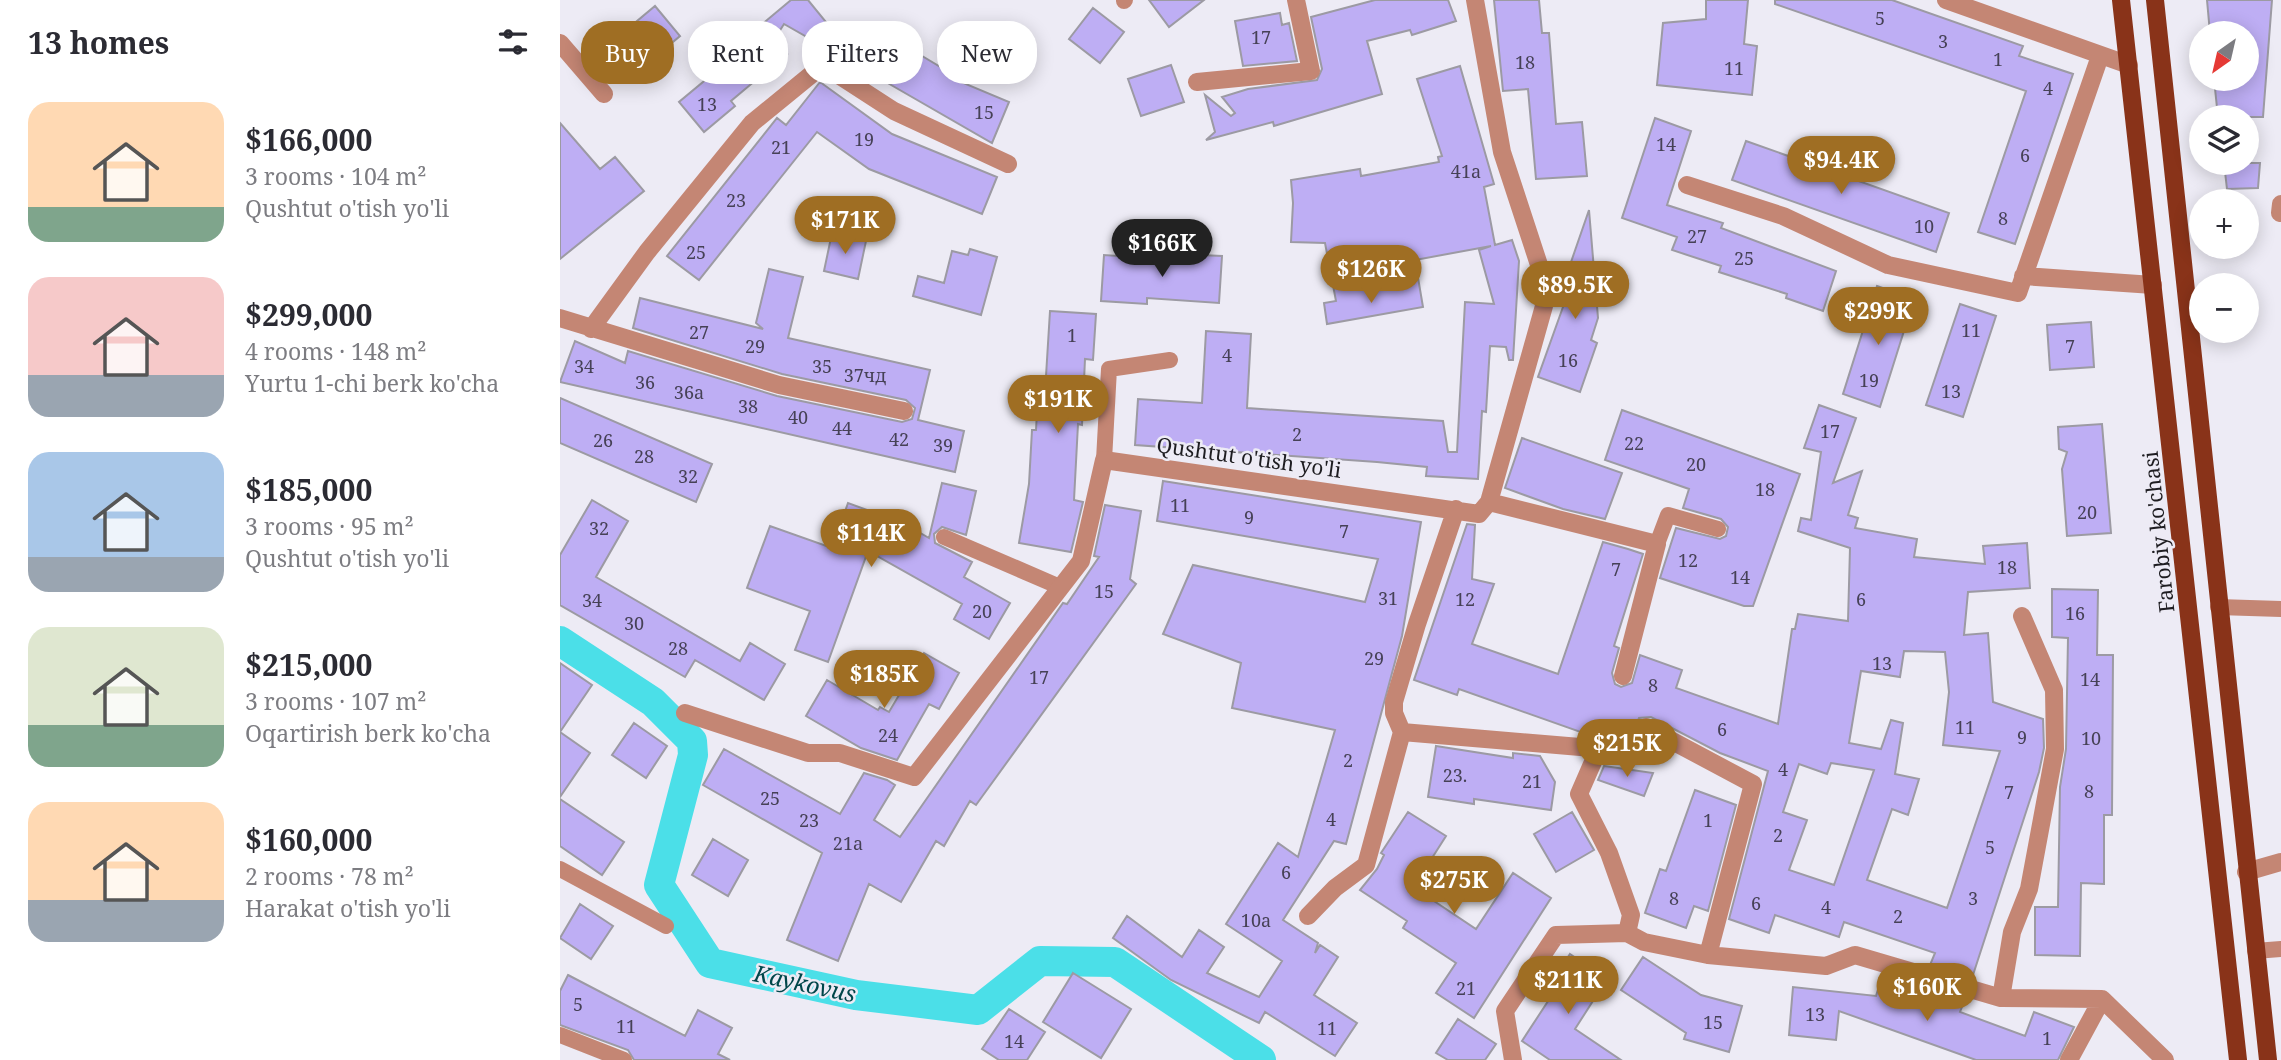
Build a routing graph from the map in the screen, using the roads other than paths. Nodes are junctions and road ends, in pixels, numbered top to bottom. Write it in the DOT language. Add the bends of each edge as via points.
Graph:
graph roads {
  1 [pos="1296,0"];
  2 [pos="1475,0"];
  3 [pos="1946,0"];
  4 [pos="2121,0"];
  5 [pos="2155,0"];
  6 [pos="560,43"];
  7 [pos="2100,56"];
  8 [pos="2129,65"];
  9 [pos="1197,82"];
  10 [pos="604,94"];
  11 [pos="1008,164"];
  12 [pos="1687,185"];
  13 [pos="2023,276"];
  14 [pos="2154,285"];
  15 [pos="560,318"];
  16 [pos="591,329"];
  17 [pos="1170,360"];
  18 [pos="904,411"];
  19 [pos="1104,460"];
  20 [pos="1489,502"];
  21 [pos="1457,509"];
  22 [pos="1718,529"];
  23 [pos="944,537"];
  24 [pos="1657,544"];
  25 [pos="1060,587"];
  26 [pos="2218,607"];
  27 [pos="2281,609"];
  28 [pos="2022,616"];
  29 [pos="1623,676"];
  30 [pos="685,712"];
  31 [pos="1646,727"];
  32 [pos="1402,732"];
  33 [pos="2281,862"];
  34 [pos="560,869"];
  35 [pos="2246,872"];
  36 [pos="1308,916"];
  37 [pos="666,926"];
  38 [pos="1627,933"];
  39 [pos="2281,949"];
  40 [pos="2255,951"];
  41 [pos="1708,955"];
  42 [pos="2001,998"];
  43 [pos="2102,999"];
  44 [pos="560,1035"];
  45 [pos="624,1060"];
  46 [pos="1513,1060"];
  47 [pos="2069,1060"];
  48 [pos="2165,1060"];
  49 [pos="2238,1060"];
  50 [pos="2269,1060"];
  1 -- 9 [label="street" via="1311,71"];
  2 -- 20 [label="street" via="1502,152 1542,274 1544,306"];
  3 -- 7 [label="street"];
  4 -- 8 [label="main road, Farobiy ko'chasi"];
  5 -- 26 [label="main road"];
  6 -- 10 [label="street"];
  7 -- 8 [label="street"];
  7 -- 13 [label="street"];
  8 -- 14 [label="main road, Farobiy ko'chasi"];
  11 -- 16 [label="street" via="894,111 823,65 752,122"];
  12 -- 13 [label="street" via="1783,216 1888,265 2018,293"];
  13 -- 14 [label="street"];
  14 -- 49 [label="main road, Farobiy ko'chasi"];
  15 -- 16 [label="street"];
  16 -- 18 [label="street" via="779,385"];
  17 -- 19 [label="lane" via="1108,369"];
  19 -- 21 [label="street, Qushtut o'tish yo'li"];
  19 -- 25 [label="street" via="1081,561"];
  20 -- 21 [label="street, Qushtut o'tish yo'li" via="1479,514"];
  20 -- 24 [label="street"];
  21 -- 32 [label="street" via="1394,702"];
  22 -- 24 [label="lane" via="1668,515"];
  23 -- 25 [label="lane"];
  24 -- 29 [label="street"];
  25 -- 30 [label="street" via="914,777 840,753 808,752"];
  26 -- 27 [label="lane"];
  26 -- 35 [label="main road"];
  28 -- 42 [label="street" via="2054,690 2055,749 2029,889 2012,932"];
  31 -- 41 [label="street" via="1753,784"];
  32 -- 36 [label="street" via="1366,865"];
  32 -- 38 [label="street" via="1592,748 1596,755 1579,794 1609,853 1631,915"];
  33 -- 35 [label="street"];
  34 -- 37 [label="lane"];
  35 -- 40 [label="main road"];
  38 -- 41 [label="street" via="1644,942"];
  38 -- 46 [label="street" via="1556,935 1505,1011"];
  39 -- 40 [label="lane"];
  40 -- 50 [label="main road"];
  41 -- 42 [label="street" via="1826,966 1856,955"];
  42 -- 43 [label="street"];
  43 -- 47 [label="street"];
  43 -- 48 [label="street"];
  44 -- 45 [label="lane"];
}
